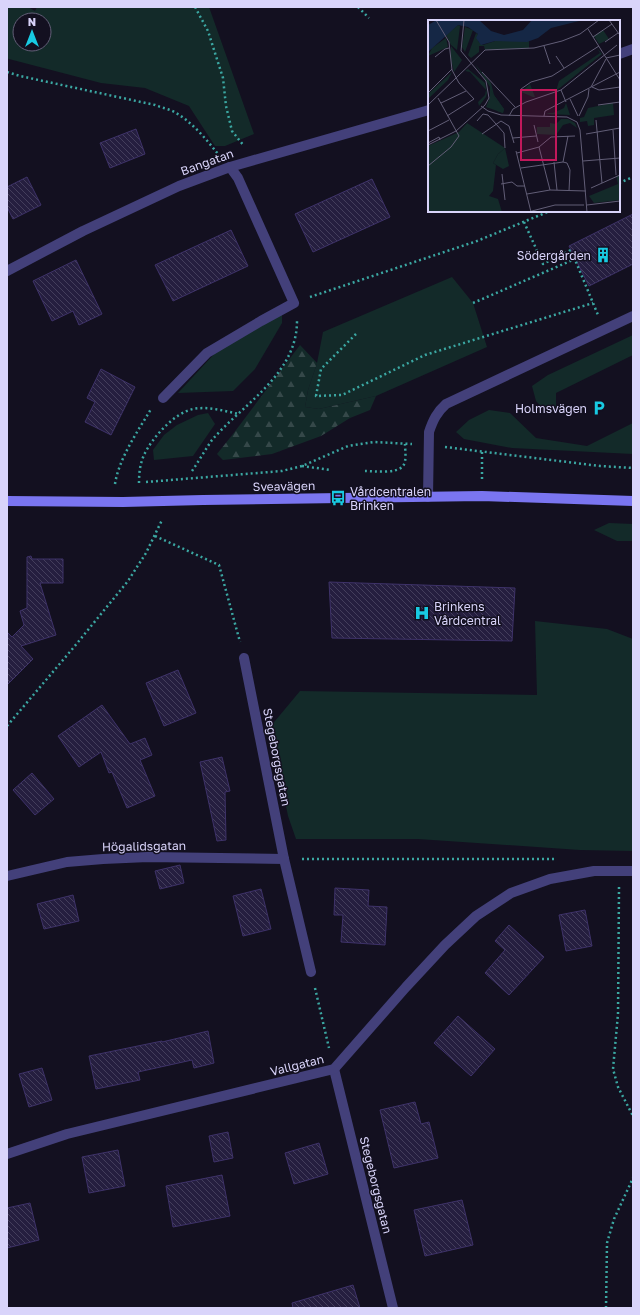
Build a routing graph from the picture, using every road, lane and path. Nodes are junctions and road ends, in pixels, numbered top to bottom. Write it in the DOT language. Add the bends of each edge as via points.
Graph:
graph roads {
  1 [pos="195,7"];
  2 [pos="358,7"];
  3 [pos="369,18"];
  4 [pos="633,49"];
  5 [pos="620,54"];
  6 [pos="7,72"];
  7 [pos="428,110"];
  8 [pos="248,162"];
  9 [pos="230,167"];
  10 [pos="633,177"];
  11 [pos="620,183"];
  12 [pos="548,212"];
  13 [pos="524,222"];
  14 [pos="575,259"];
  15 [pos="7,271"];
  16 [pos="294,303"];
  17 [pos="473,303"];
  18 [pos="593,303"];
  19 [pos="633,316"];
  20 [pos="605,330"];
  21 [pos="356,334"];
  22 [pos="163,398"];
  23 [pos="239,414"];
  24 [pos="404,444"];
  25 [pos="428,446"];
  26 [pos="482,452"];
  27 [pos="302,466"];
  28 [pos="633,468"];
  29 [pos="331,470"];
  30 [pos="192,471"];
  31 [pos="365,471"];
  32 [pos="115,484"];
  33 [pos="482,496"];
  34 [pos="428,497"];
  35 [pos="7,501"];
  36 [pos="633,501"];
  37 [pos="162,520"];
  38 [pos="155,536"];
  39 [pos="244,658"];
  40 [pos="7,726"];
  41 [pos="284,859"];
  42 [pos="556,860"];
  43 [pos="620,871"];
  44 [pos="633,871"];
  45 [pos="7,876"];
  46 [pos="311,972"];
  47 [pos="334,1069"];
  48 [pos="633,1116"];
  49 [pos="7,1154"];
  50 [pos="633,1178"];
  51 [pos="393,1308"];
  52 [pos="606,1308"];
  1 -- 8 [label="path" via="208,31 223,78 232,131 244,146"];
  2 -- 3 [label="path"];
  4 -- 5 [label="street"];
  6 -- 9 [label="path" via="155,105 175,112 188,121"];
  7 -- 8 [label="street, Bangatan"];
  8 -- 9 [label="street, Bangatan"];
  9 -- 15 [label="street, Bangatan" via="179,186 83,231"];
  9 -- 16 [label="street" via="238,178"];
  10 -- 11 [label="path"];
  12 -- 13 [label="path"];
  13 -- 14 [label="path" via="543,264 571,250"];
  13 -- 16 [label="path" via="477,241"];
  14 -- 17 [label="path"];
  14 -- 18 [label="path"];
  16 -- 22 [label="street" via="207,353"];
  16 -- 23 [label="path" via="297,330 283,367"];
  18 -- 20 [label="path"];
  18 -- 21 [label="path" via="425,355 342,395 316,396 321,369"];
  19 -- 20 [label="street"];
  20 -- 25 [label="street" via="446,404 432,422"];
  22 -- 32 [label="path" via="151,409 125,455 117,472"];
  23 -- 27 [label="path" via="203,408 179,415 163,430 144,455 139,483 282,471"];
  23 -- 30 [label="path" via="212,441"];
  24 -- 25 [label="path"];
  24 -- 27 [label="path" via="374,442 348,446"];
  24 -- 31 [label="path" via="403,467 396,471"];
  25 -- 26 [label="path"];
  25 -- 34 [label="street"];
  26 -- 28 [label="path"];
  26 -- 33 [label="path"];
  27 -- 29 [label="path"];
  33 -- 34 [label="main road, Sveavägen"];
  33 -- 36 [label="main road, Sveavägen"];
  34 -- 35 [label="main road, Sveavägen" via="123,502"];
  37 -- 38 [label="path"];
  38 -- 39 [label="path" via="219,565"];
  38 -- 40 [label="path" via="128,581"];
  39 -- 41 [label="street, Stegeborgsgatan"];
  41 -- 42 [label="path"];
  41 -- 45 [label="street, Högalidsgatan" via="103,859 67,862"];
  41 -- 46 [label="street, Stegeborgsgatan"];
  43 -- 44 [label="street"];
  43 -- 47 [label="street, Vallgatan" via="594,871 550,879 511,892 476,916 445,945"];
  43 -- 48 [label="path" via="618,1014 613,1069 618,1087"];
  46 -- 47 [label="path"];
  47 -- 49 [label="street, Vallgatan" via="67,1134"];
  47 -- 51 [label="street, Stegeborgsgatan"];
  50 -- 52 [label="path" via="614,1218 607,1243"];
}
